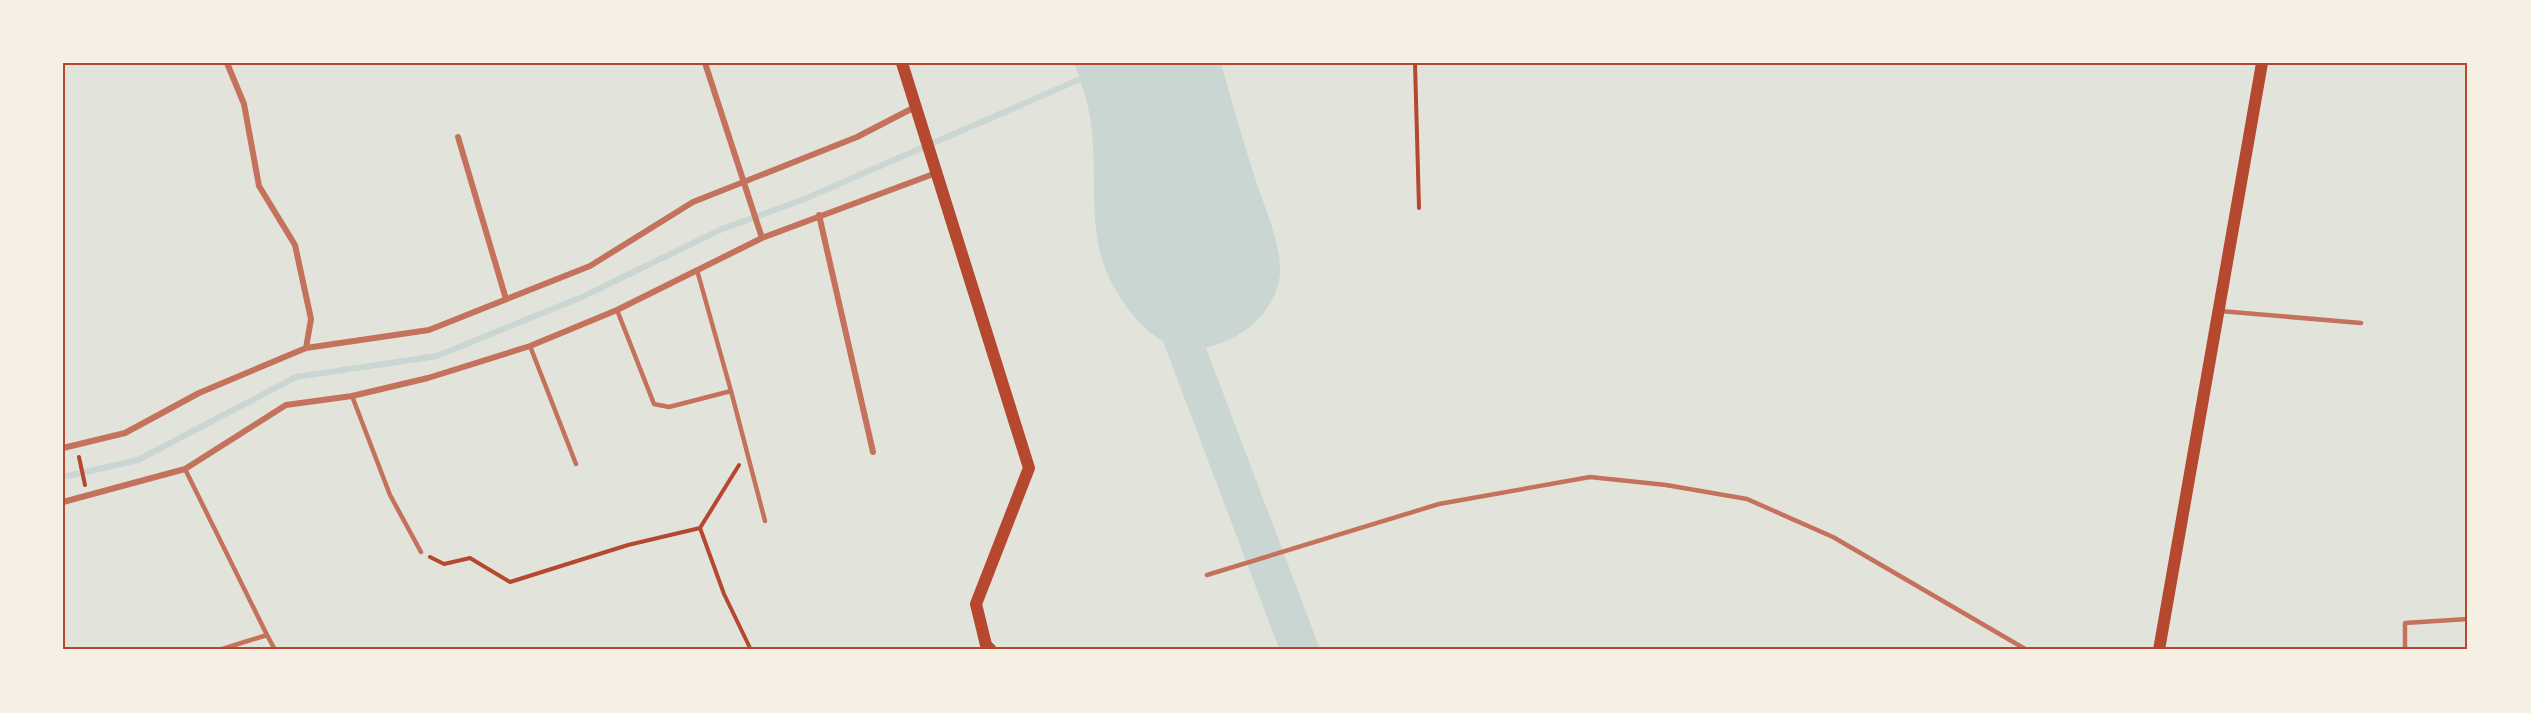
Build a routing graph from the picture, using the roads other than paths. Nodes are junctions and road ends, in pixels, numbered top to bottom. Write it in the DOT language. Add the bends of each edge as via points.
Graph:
graph roads {
  1 [pos="227,63"];
  2 [pos="705,63"];
  3 [pos="902,63"];
  4 [pos="2262,63"];
  5 [pos="916,107"];
  6 [pos="458,137"];
  7 [pos="935,167"];
  8 [pos="744,182"];
  9 [pos="819,215"];
  10 [pos="762,238"];
  11 [pos="697,270"];
  12 [pos="506,299"];
  13 [pos="617,310"];
  14 [pos="2218,311"];
  15 [pos="2361,323"];
  16 [pos="530,346"];
  17 [pos="306,348"];
  18 [pos="731,391"];
  19 [pos="351,396"];
  20 [pos="63,448"];
  21 [pos="873,452"];
  22 [pos="576,464"];
  23 [pos="185,469"];
  24 [pos="63,502"];
  25 [pos="765,521"];
  26 [pos="421,552"];
  27 [pos="1207,575"];
  28 [pos="2468,620"];
  29 [pos="267,635"];
  30 [pos="219,650"];
  31 [pos="275,650"];
  32 [pos="991,650"];
  33 [pos="2026,650"];
  34 [pos="2159,650"];
  35 [pos="2405,650"];
  1 -- 17 [label="street" via="244,104 259,186 295,245 311,319"];
  2 -- 8 [label="street"];
  3 -- 5 [label="main road"];
  4 -- 14 [label="main road"];
  5 -- 7 [label="main road"];
  5 -- 8 [label="street" via="857,137"];
  6 -- 12 [label="street"];
  7 -- 9 [label="street"];
  7 -- 32 [label="main road" via="1029,468 976,604 986,645"];
  8 -- 10 [label="street"];
  8 -- 12 [label="street" via="693,202 590,266"];
  9 -- 10 [label="street"];
  9 -- 21 [label="street"];
  10 -- 11 [label="street"];
  11 -- 13 [label="street"];
  11 -- 18 [label="lane"];
  12 -- 17 [label="street" via="429,330"];
  13 -- 16 [label="street"];
  13 -- 18 [label="lane" via="654,404 669,407"];
  14 -- 15 [label="lane"];
  14 -- 34 [label="main road"];
  16 -- 19 [label="street" via="428,378"];
  16 -- 22 [label="lane"];
  17 -- 20 [label="street" via="199,393 125,433"];
  18 -- 25 [label="lane"];
  19 -- 23 [label="street" via="286,405"];
  19 -- 26 [label="lane" via="390,495"];
  23 -- 24 [label="street"];
  23 -- 29 [label="lane"];
  27 -- 33 [label="lane" via="1439,504 1590,477 1747,499 1833,537"];
  28 -- 35 [label="lane" via="2405,623"];
  29 -- 30 [label="lane"];
  29 -- 31 [label="lane"];
}
